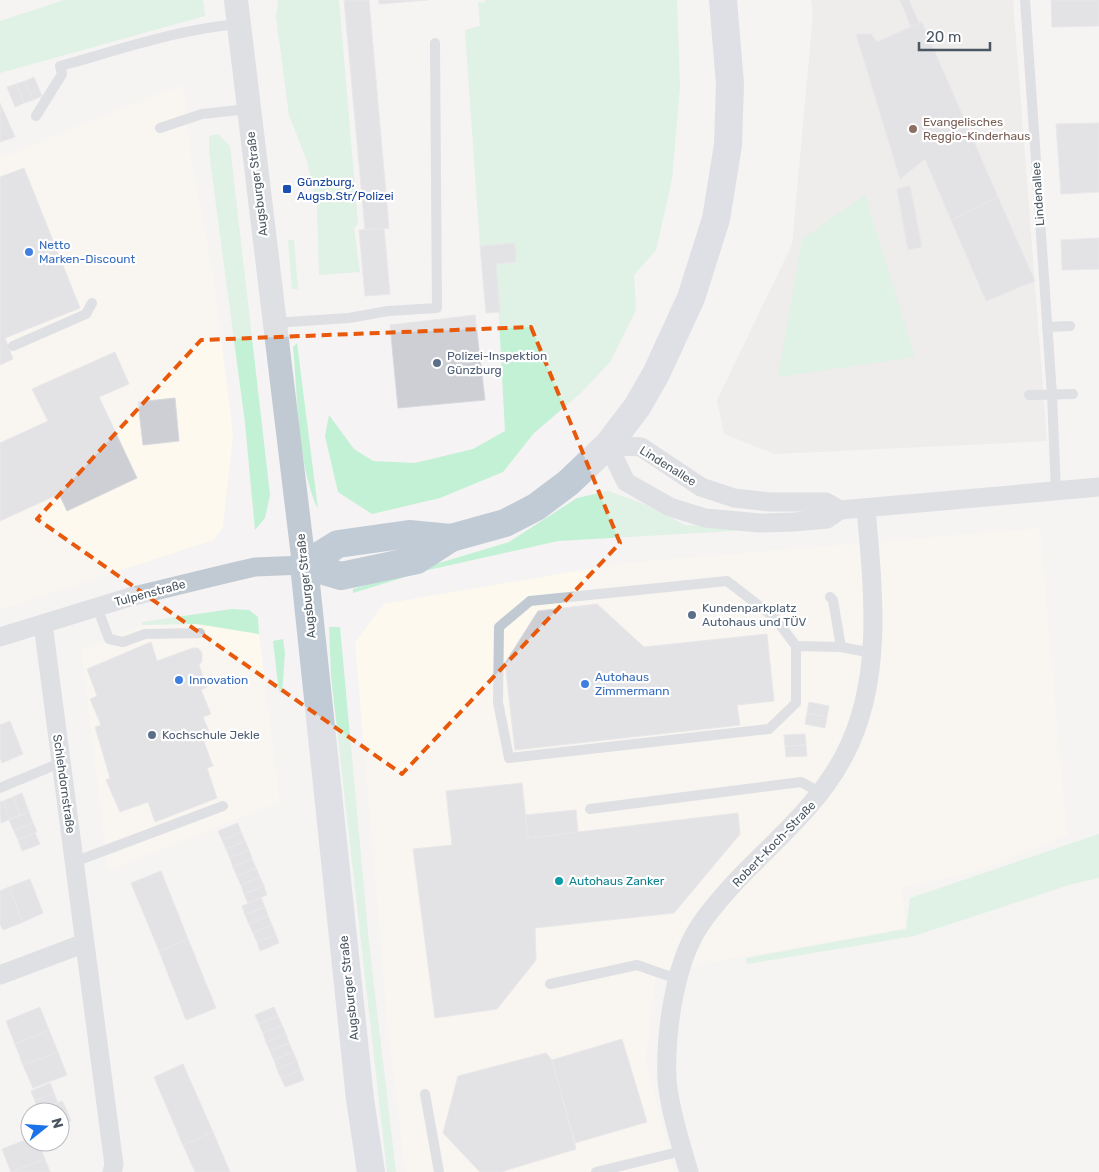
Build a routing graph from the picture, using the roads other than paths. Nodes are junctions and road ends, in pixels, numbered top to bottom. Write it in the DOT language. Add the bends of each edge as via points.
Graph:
graph roads {
  1 [pos="236,0"];
  2 [pos="723,0"];
  3 [pos="1025,0"];
  4 [pos="238,24"];
  5 [pos="435,43"];
  6 [pos="248,109"];
  7 [pos="36,116"];
  8 [pos="160,128"];
  9 [pos="92,303"];
  10 [pos="273,323"];
  11 [pos="1070,326"];
  12 [pos="1048,327"];
  13 [pos="13,346"];
  14 [pos="1073,394"];
  15 [pos="1029,395"];
  16 [pos="1052,395"];
  17 [pos="608,444"];
  18 [pos="1099,487"];
  19 [pos="1056,492"];
  20 [pos="866,509"];
  21 [pos="840,510"];
  22 [pos="304,565"];
  23 [pos="830,596"];
  24 [pos="97,607"];
  25 [pos="43,624"];
  26 [pos="200,633"];
  27 [pos="0,637"];
  28 [pos="796,646"];
  29 [pos="841,648"];
  30 [pos="872,653"];
  31 [pos="60,763"];
  32 [pos="0,788"];
  33 [pos="821,793"];
  34 [pos="222,806"];
  35 [pos="590,809"];
  36 [pos="74,862"];
  37 [pos="85,943"];
  38 [pos="0,975"];
  39 [pos="677,978"];
  40 [pos="550,984"];
  41 [pos="425,1094"];
  42 [pos="682,1151"];
  43 [pos="112,1172"];
  44 [pos="371,1172"];
  45 [pos="439,1172"];
  46 [pos="596,1172"];
  47 [pos="689,1172"];
  1 -- 4 [label="street, Augsburger Straße"];
  2 -- 17 [label="main road" via="729,101 728,145 716,219 691,298 656,374 637,407"];
  3 -- 12 [label="lane, Lindenallee"];
  4 -- 6 [label="street, Augsburger Straße"];
  4 -- 7 [label="lane" via="184,33 60,66 62,74"];
  5 -- 10 [label="lane" via="436,308"];
  6 -- 8 [label="lane" via="202,114"];
  6 -- 10 [label="street, Augsburger Straße"];
  9 -- 13 [label="lane" via="86,314"];
  10 -- 22 [label="street, Augsburger Straße"];
  11 -- 12 [label="lane"];
  12 -- 16 [label="lane, Lindenallee"];
  14 -- 16 [label="lane"];
  15 -- 16 [label="lane"];
  16 -- 19 [label="lane, Lindenallee"];
  17 -- 21 [label="street, Lindenallee" via="641,447 701,487 734,498 826,502"];
  17 -- 21 [label="street, Lindenallee" via="626,482 670,507 705,518 760,523 794,522 827,519"];
  17 -- 22 [label="main road" via="568,483 536,508 505,523 451,538 417,560 341,576"];
  18 -- 19 [label="street, Lindenallee"];
  19 -- 20 [label="street, Lindenallee"];
  20 -- 21 [label="street, Lindenallee"];
  20 -- 30 [label="street, Robert-Koch-Straße" via="874,606"];
  22 -- 24 [label="street, Tulpenstraße" via="255,567"];
  22 -- 44 [label="main road, Augsburger Straße" via="360,1099"];
  23 -- 29 [label="lane"];
  24 -- 25 [label="street, Tulpenstraße"];
  24 -- 26 [label="lane" via="109,639 123,642 145,634"];
  25 -- 27 [label="street, Tulpenstraße"];
  25 -- 31 [label="street, Schlehdornstraße"];
  28 -- 28 [label="lane" via="776,618 727,581 530,601 499,627 498,702 509,758 769,729 796,703"];
  28 -- 29 [label="lane"];
  29 -- 30 [label="lane"];
  30 -- 33 [label="street, Robert-Koch-Straße" via="867,686 846,753"];
  31 -- 32 [label="lane"];
  31 -- 36 [label="street, Schlehdornstraße"];
  33 -- 35 [label="lane" via="801,782"];
  33 -- 39 [label="street, Robert-Koch-Straße" via="738,879 697,930"];
  34 -- 36 [label="lane"];
  36 -- 37 [label="street, Schlehdornstraße"];
  37 -- 38 [label="street"];
  37 -- 43 [label="street, Schlehdornstraße" via="114,1165"];
  39 -- 40 [label="lane" via="637,965"];
  39 -- 42 [label="street, Robert-Koch-Straße" via="668,1036 667,1081"];
  41 -- 45 [label="lane"];
  42 -- 46 [label="lane"];
  42 -- 47 [label="street, Robert-Koch-Straße"];
}
